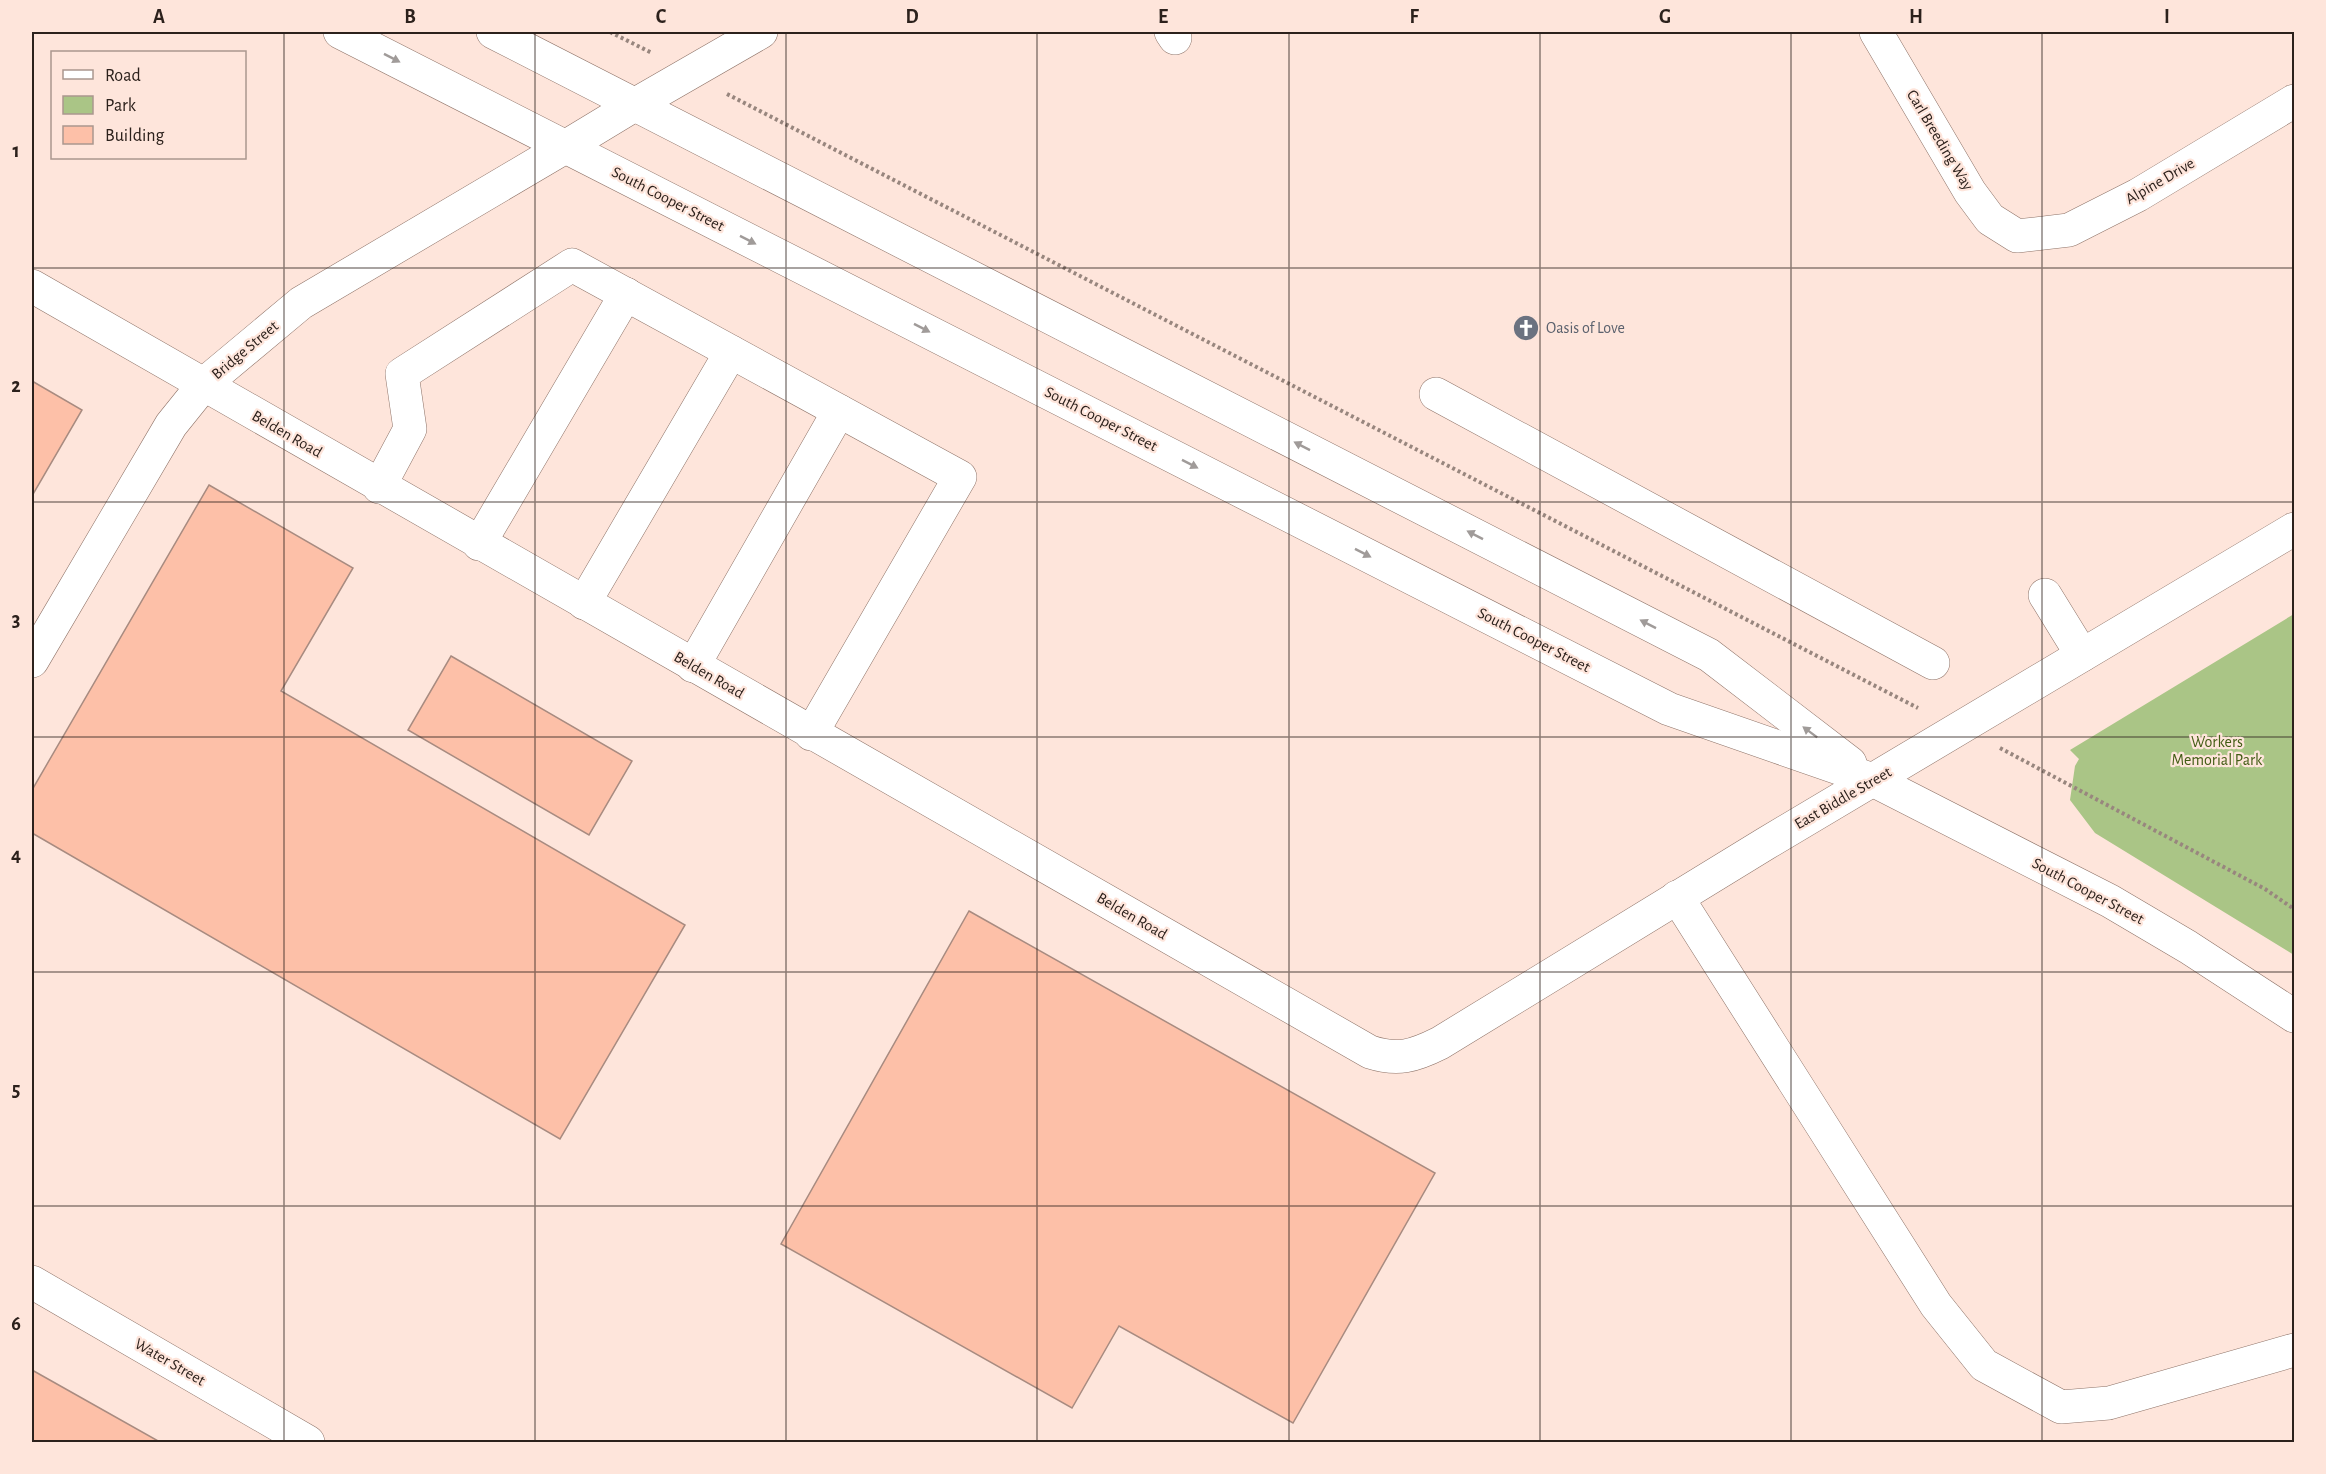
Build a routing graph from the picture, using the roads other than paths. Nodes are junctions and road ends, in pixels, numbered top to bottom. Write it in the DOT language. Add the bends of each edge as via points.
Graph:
graph roads {
  1 [pos="340,32"];
  2 [pos="493,32"];
  3 [pos="761,32"];
  4 [pos="1876,32"];
  5 [pos="2295,101"];
  6 [pos="636,104"];
  7 [pos="565,147"];
  8 [pos="2017,236"];
  9 [pos="32,286"];
  10 [pos="626,294"];
  11 [pos="731,352"];
  12 [pos="204,384"];
  13 [pos="1436,393"];
  14 [pos="839,411"];
  15 [pos="379,487"];
  16 [pos="2295,529"];
  17 [pos="479,544"];
  18 [pos="2045,595"];
  19 [pos="584,603"];
  20 [pos="2082,655"];
  21 [pos="32,661"];
  22 [pos="1934,663"];
  23 [pos="693,666"];
  24 [pos="811,734"];
  25 [pos="1873,780"];
  26 [pos="1677,897"];
  27 [pos="2295,1016"];
  28 [pos="1390,1059"];
  29 [pos="32,1282"];
  30 [pos="2295,1350"];
  31 [pos="308,1443"];
  1 -- 7 [label="street, South Cooper Street, one-way"];
  2 -- 6 [label="street, South Cooper Street"];
  3 -- 6 [label="street, Bridge Street"];
  4 -- 8 [label="street, Carl Breeding Way" via="1970,192 1990,219"];
  5 -- 8 [label="street, Alpine Drive" via="2138,195 2069,230"];
  6 -- 7 [label="street, Bridge Street"];
  25 -- 6 [label="street, South Cooper Street, one-way" via="1709,655"];
  7 -- 12 [label="street, Bridge Street" via="301,303"];
  7 -- 25 [label="street, South Cooper Street, one-way" via="1669,709"];
  9 -- 12 [label="street, Belden Road"];
  10 -- 11 [label="street"];
  10 -- 15 [label="street" via="572,265 402,374 410,429"];
  10 -- 17 [label="street"];
  11 -- 14 [label="street"];
  11 -- 19 [label="street"];
  12 -- 15 [label="street, Belden Road"];
  12 -- 21 [label="street, Bridge Street" via="171,425"];
  13 -- 22 [label="street"];
  14 -- 23 [label="street"];
  14 -- 24 [label="street" via="960,477"];
  15 -- 17 [label="street, Belden Road"];
  16 -- 20 [label="street, East Biddle Street"];
  17 -- 19 [label="street, Belden Road"];
  18 -- 20 [label="street"];
  19 -- 23 [label="street, Belden Road"];
  20 -- 25 [label="street, East Biddle Street"];
  23 -- 24 [label="street, Belden Road"];
  24 -- 28 [label="street, Belden Road" via="1370,1052"];
  25 -- 26 [label="street, East Biddle Street"];
  25 -- 27 [label="street, South Cooper Street" via="2110,901"];
  26 -- 28 [label="street, East Biddle Street" via="1440,1043 1419,1054"];
  26 -- 30 [label="street" via="1936,1305 1984,1365 2061,1407 2109,1403"];
  29 -- 31 [label="street, Water Street"];
}
